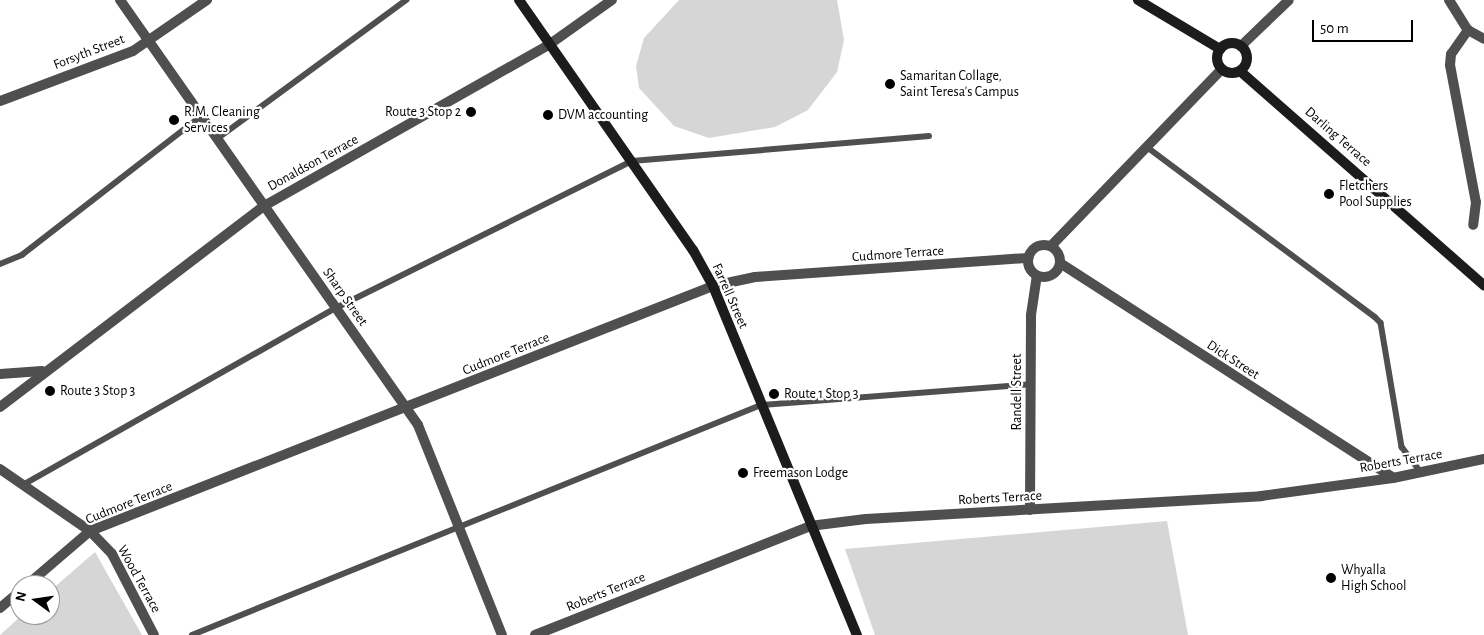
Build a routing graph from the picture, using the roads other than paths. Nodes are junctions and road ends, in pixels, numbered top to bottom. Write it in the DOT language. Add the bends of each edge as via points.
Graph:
graph roads {
  1 [pos="120,0"];
  2 [pos="207,0"];
  3 [pos="406,0"];
  4 [pos="519,0"];
  5 [pos="612,0"];
  6 [pos="1138,0"];
  7 [pos="1289,0"];
  8 [pos="1449,0"];
  9 [pos="1468,30"];
  10 [pos="1484,39"];
  11 [pos="148,40"];
  12 [pos="550,44"];
  13 [pos="1241,46"];
  14 [pos="1220,48"];
  15 [pos="1222,69"];
  16 [pos="1240,71"];
  17 [pos="0,102"];
  18 [pos="201,116"];
  19 [pos="929,136"];
  20 [pos="217,139"];
  21 [pos="1147,147"];
  22 [pos="632,161"];
  23 [pos="264,206"];
  24 [pos="1474,225"];
  25 [pos="1051,246"];
  26 [pos="1028,258"];
  27 [pos="1060,263"];
  28 [pos="0,264"];
  29 [pos="1037,275"];
  30 [pos="1484,285"];
  31 [pos="713,286"];
  32 [pos="336,308"];
  33 [pos="42,371"];
  34 [pos="0,374"];
  35 [pos="1031,384"];
  36 [pos="761,405"];
  37 [pos="0,407"];
  38 [pos="406,409"];
  39 [pos="1484,459"];
  40 [pos="0,469"];
  41 [pos="1421,472"];
  42 [pos="1393,478"];
  43 [pos="23,485"];
  44 [pos="1030,510"];
  45 [pos="458,526"];
  46 [pos="810,526"];
  47 [pos="90,531"];
  48 [pos="39,575"];
  49 [pos="10,600"];
  50 [pos="0,608"];
  51 [pos="154,635"];
  52 [pos="192,635"];
  53 [pos="502,635"];
  54 [pos="534,635"];
  55 [pos="857,635"];
  1 -- 11 [label="street, Sharp Street"];
  2 -- 11 [label="street, Forsyth Street"];
  3 -- 20 [label="lane"];
  4 -- 12 [label="main road, Farrell Street"];
  5 -- 12 [label="street, Donaldson Terrace"];
  6 -- 14 [label="main road"];
  7 -- 13 [label="street"];
  8 -- 9 [label="street"];
  9 -- 10 [label="street"];
  9 -- 24 [label="street" via="1451,54 1450,65 1476,202"];
  11 -- 17 [label="street, Forsyth Street" via="133,51"];
  11 -- 18 [label="street, Sharp Street"];
  12 -- 22 [label="main road, Farrell Street"];
  12 -- 23 [label="street, Donaldson Terrace"];
  13 -- 14 [label="main road" via="1228,43"];
  13 -- 16 [label="main road" via="1247,59"];
  14 -- 15 [label="main road" via="1217,57"];
  15 -- 16 [label="main road"];
  15 -- 21 [label="street"];
  16 -- 30 [label="main road, Darling Terrace"];
  18 -- 20 [label="street, Sharp Street"];
  18 -- 28 [label="lane" via="22,256"];
  19 -- 22 [label="lane"];
  20 -- 23 [label="street, Sharp Street"];
  21 -- 25 [label="street"];
  21 -- 41 [label="lane" via="1375,316 1380,324 1402,446"];
  22 -- 31 [label="main road, Farrell Street"];
  22 -- 32 [label="lane"];
  23 -- 32 [label="street, Sharp Street"];
  23 -- 33 [label="street, Donaldson Terrace"];
  25 -- 26 [label="street" via="1036,247"];
  25 -- 27 [label="street"];
  26 -- 29 [label="street"];
  26 -- 31 [label="street, Cudmore Terrace" via="755,277"];
  27 -- 29 [label="street" via="1051,275"];
  27 -- 42 [label="street, Dick Street"];
  29 -- 35 [label="street, Randell Street" via="1031,314"];
  31 -- 36 [label="main road, Farrell Street"];
  31 -- 38 [label="street, Cudmore Terrace"];
  32 -- 38 [label="street, Sharp Street"];
  32 -- 43 [label="lane"];
  33 -- 34 [label="street"];
  33 -- 37 [label="street, Donaldson Terrace"];
  35 -- 36 [label="lane"];
  35 -- 44 [label="street, Randell Street"];
  36 -- 45 [label="lane"];
  36 -- 46 [label="main road, Farrell Street"];
  38 -- 45 [label="street, Sharp Street" via="418,425"];
  38 -- 47 [label="street, Cudmore Terrace"];
  39 -- 41 [label="street, Roberts Terrace"];
  40 -- 43 [label="street, Wood Terrace"];
  41 -- 42 [label="street, Roberts Terrace"];
  42 -- 44 [label="street, Roberts Terrace" via="1261,496"];
  43 -- 47 [label="street, Wood Terrace"];
  44 -- 46 [label="street, Roberts Terrace" via="866,519"];
  45 -- 52 [label="lane"];
  45 -- 53 [label="street, Sharp Street"];
  46 -- 54 [label="street, Roberts Terrace"];
  46 -- 55 [label="main road, Farrell Street"];
  47 -- 48 [label="street, Cudmore Terrace"];
  47 -- 51 [label="street, Wood Terrace" via="112,554"];
  49 -- 50 [label="street"];
}
